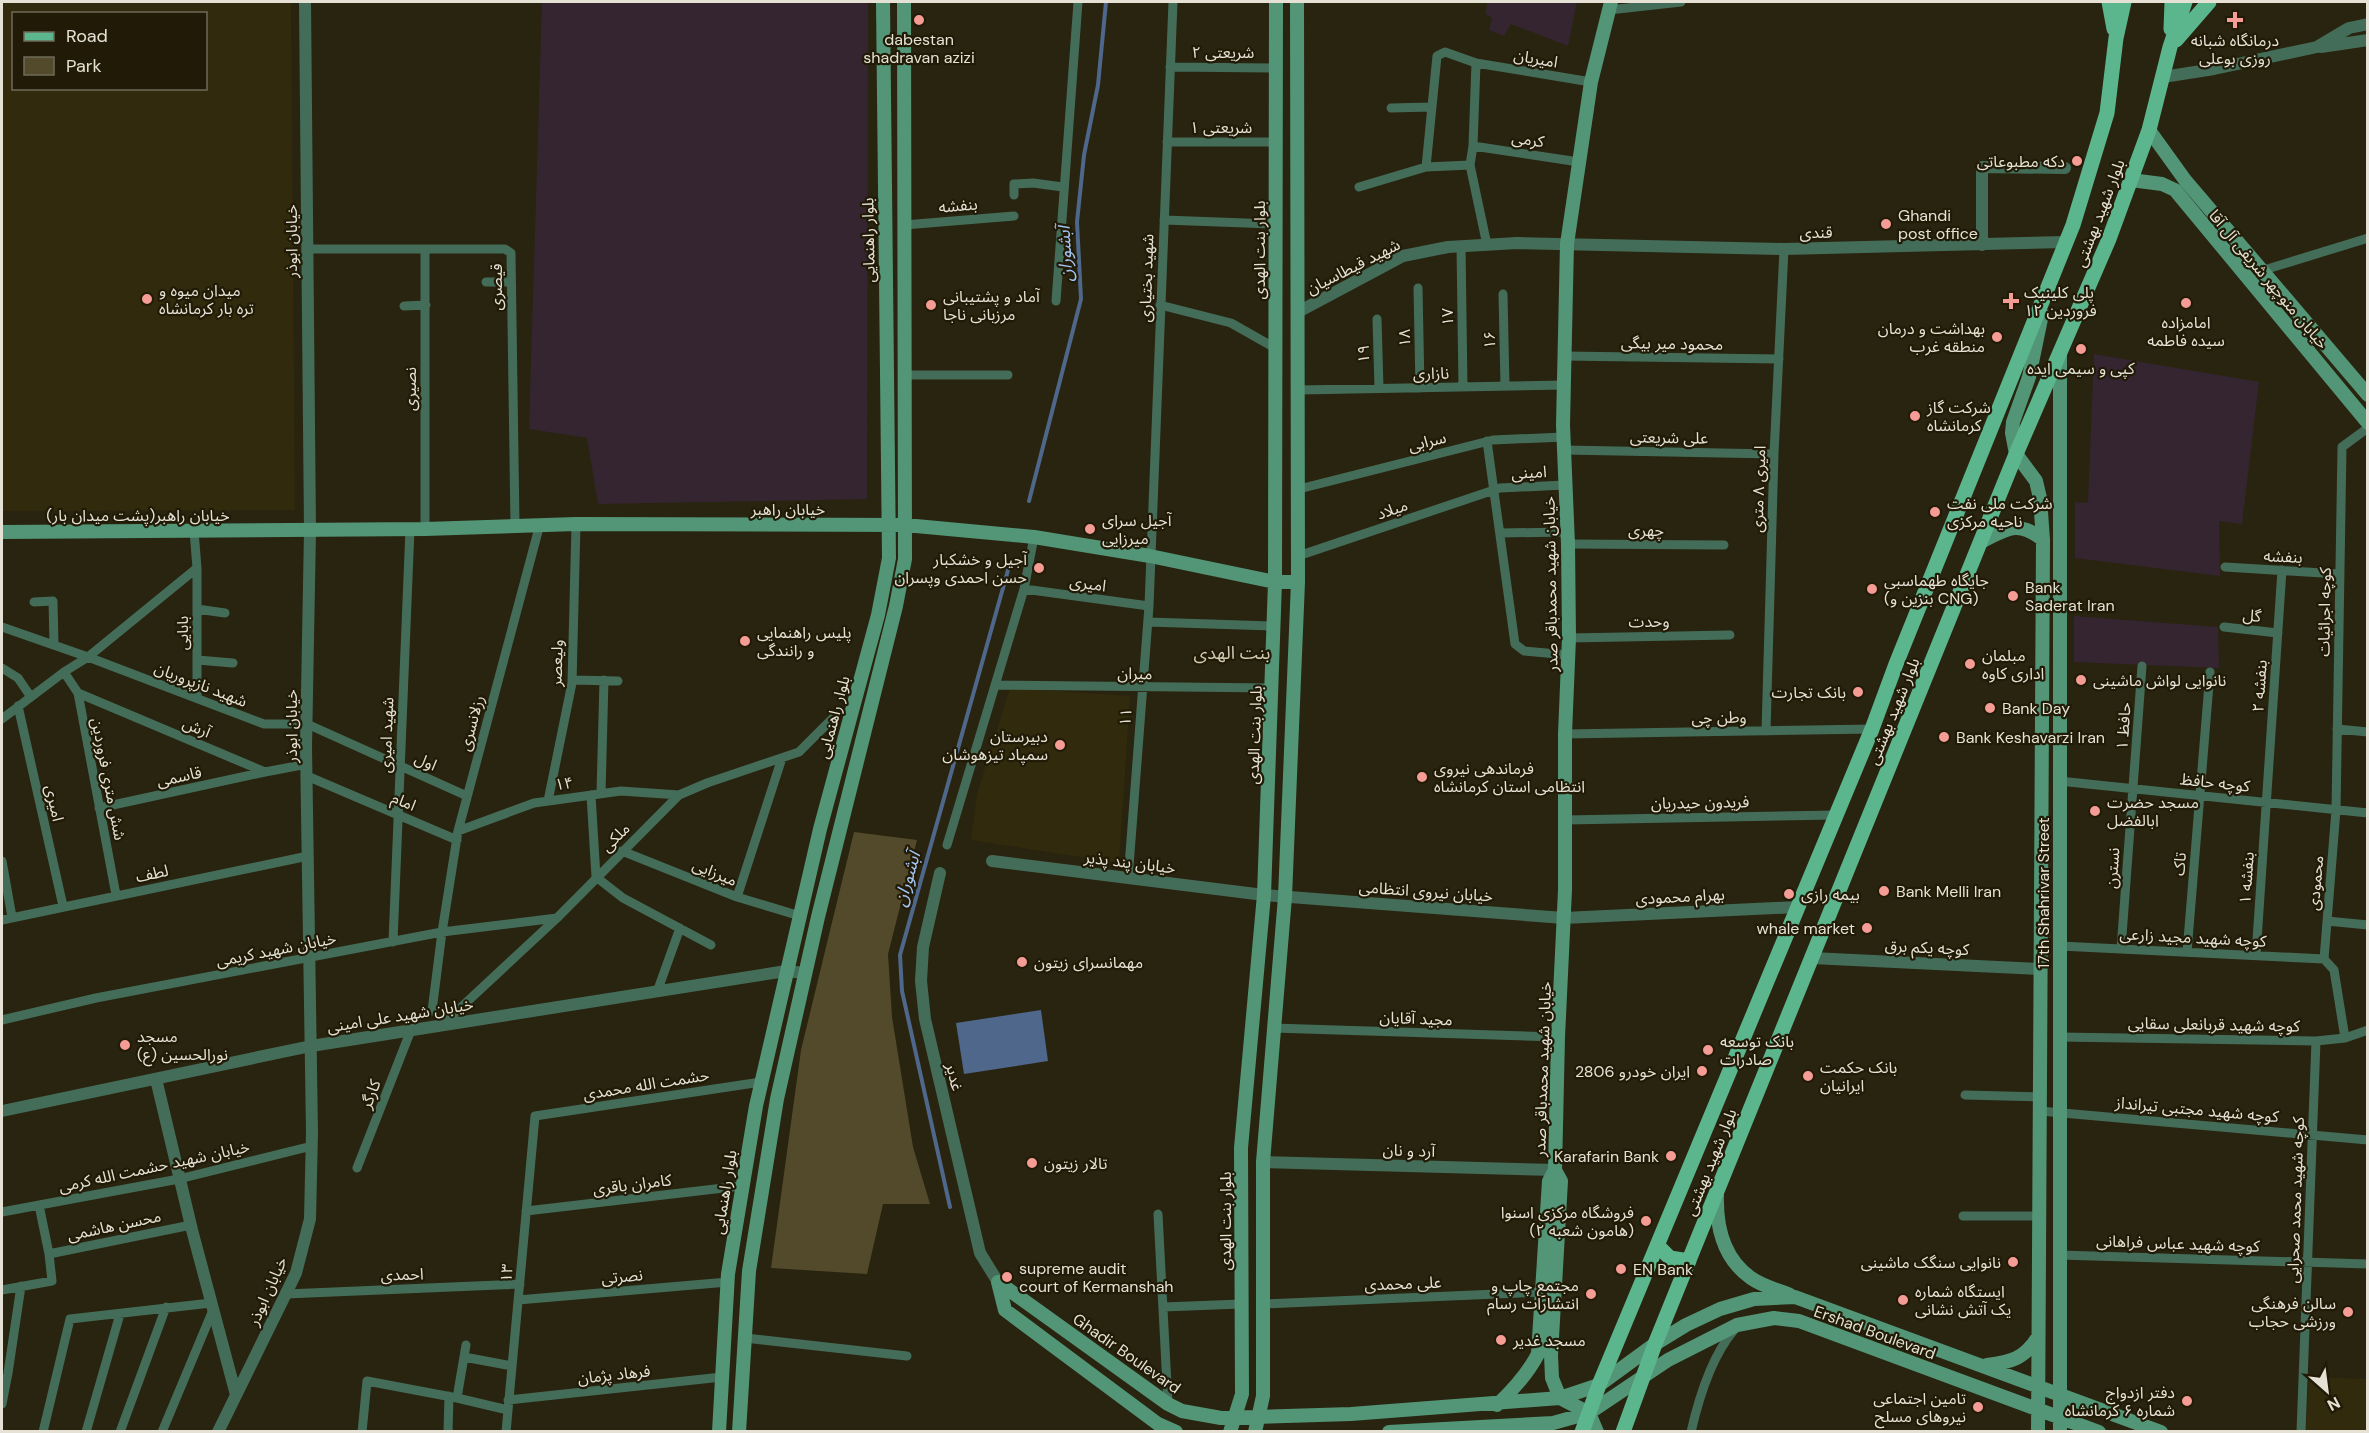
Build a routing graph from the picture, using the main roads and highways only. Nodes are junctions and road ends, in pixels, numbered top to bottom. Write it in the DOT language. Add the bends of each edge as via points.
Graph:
graph roads {
  1 [pos="883,2"];
  2 [pos="904,2"];
  3 [pos="1275,2"];
  4 [pos="1297,2"];
  5 [pos="2109,2"];
  6 [pos="2124,2"];
  7 [pos="2172,2"];
  8 [pos="2185,2"];
  9 [pos="2209,2"];
  10 [pos="1610,6"];
  11 [pos="2116,38"];
  12 [pos="2170,47"];
  13 [pos="2149,130"];
  14 [pos="1275,176"];
  15 [pos="1297,176"];
  16 [pos="2132,180"];
  17 [pos="2048,286"];
  18 [pos="2060,354"];
  19 [pos="2367,395"];
  20 [pos="2367,423"];
  21 [pos="2016,454"];
  22 [pos="905,525"];
  23 [pos="889,526"];
  24 [pos="274,531"];
  25 [pos="2,532"];
  26 [pos="2043,540"];
  27 [pos="1981,542"];
  28 [pos="1275,582"];
  29 [pos="1298,582"];
  30 [pos="1555,1170"];
  31 [pos="1718,1190"];
  32 [pos="1658,1246"];
  33 [pos="1689,1261"];
  34 [pos="1795,1297"];
  35 [pos="1899,1335"];
  36 [pos="2038,1337"];
  37 [pos="1655,1344"];
  38 [pos="1892,1355"];
  39 [pos="1983,1365"];
  40 [pos="1644,1375"];
  41 [pos="1599,1385"];
  42 [pos="2038,1386"];
  43 [pos="2058,1394"];
  44 [pos="1560,1398"];
  45 [pos="1497,1405"];
  46 [pos="2038,1409"];
  47 [pos="1589,1413"];
  48 [pos="1259,1416"];
  49 [pos="1236,1417"];
  50 [pos="2060,1424"];
  51 [pos="718,1431"];
  52 [pos="739,1431"];
  53 [pos="1176,1431"];
  54 [pos="1230,1431"];
  55 [pos="1255,1431"];
  56 [pos="1389,1431"];
  57 [pos="1411,1431"];
  58 [pos="1582,1431"];
  59 [pos="1597,1431"];
  60 [pos="1623,1431"];
  61 [pos="2038,1431"];
  62 [pos="2099,1431"];
  63 [pos="2161,1431"];
  1 -- 23 [label="main road, بلوار راهنمایی"];
  2 -- 22 [label="main road, بلوار راهنمایی"];
  3 -- 14 [label="main road, بلوار بنت الهدی"];
  4 -- 15 [label="main road"];
  5 -- 11 [label="main road"];
  6 -- 11 [label="main road"];
  7 -- 12 [label="main road"];
  8 -- 12 [label="main road, بلوار شهید بهشتی"];
  9 -- 12 [label="main road"];
  10 -- 30 [label="main road, خیابان شهید محمدباقر صدر" via="1592,82 1567,244 1564,444 1569,638"];
  11 -- 17 [label="main road, بلوار شهید بهشتی" via="2105,122"];
  12 -- 13 [label="main road, بلوار شهید بهشتی"];
  13 -- 16 [label="main road, بلوار شهید بهشتی"];
  13 -- 19 [label="main road, خیابان منوچهر شریفی آل آقا" via="2185,180"];
  14 -- 15 [label="main road"];
  14 -- 28 [label="main road, بلوار بنت الهدی"];
  15 -- 29 [label="main road"];
  16 -- 18 [label="main road, بلوار شهید بهشتی"];
  16 -- 20 [label="main road, خیابان منوچهر شریفی آل آقا" via="2175,190"];
  17 -- 21 [label="main road" via="2029,377 2013,422"];
  17 -- 32 [label="main road, بلوار شهید بهشتی" via="1872,729"];
  18 -- 21 [label="main road, بلوار شهید بهشتی"];
  18 -- 43 [label="main road, 17th Shahrivar Street"];
  21 -- 26 [label="main road, 17th Shahrivar Street" via="2036,481"];
  21 -- 27 [label="main road, بلوار شهید بهشتی"];
  22 -- 23 [label="main road, خیابان راهبر"];
  22 -- 28 [label="main road, خیابان راهبر" via="1034,537"];
  22 -- 52 [label="main road, بلوار راهنمایی" via="905,559 896,606 805,973 762,1178 749,1271"];
  23 -- 24 [label="main road, خیابان راهبر" via="540,524"];
  23 -- 51 [label="main road, بلوار راهنمایی" via="889,558 878,615 786,970 741,1186 728,1282"];
  24 -- 25 [label="main road, خیابان راهبر(پشت میدان بار)"];
  26 -- 27 [label="main road" via="2031,530 2019,527"];
  26 -- 36 [label="main road, 17th Shahrivar Street"];
  27 -- 31 [label="main road, بلوار شهید بهشتی"];
  28 -- 29 [label="main road, خیابان راهبر"];
  28 -- 49 [label="main road, بلوار بنت الهدی" via="1264,895 1241,1148 1242,1394"];
  29 -- 48 [label="main road" via="1285,897 1263,1162 1263,1396"];
  30 -- 44 [label="main road, خیابان شهید محمدباقر صدر" via="1561,1181 1551,1355 1552,1378"];
  30 -- 45 [label="main road, خیابان شهید محمدباقر صدر" via="1549,1181 1538,1354"];
  31 -- 33 [label="main road, بلوار شهید بهشتی"];
  31 -- 34 [label="main road" via="1720,1234 1729,1255 1753,1279"];
  32 -- 33 [label="main road" via="1670,1258"];
  32 -- 41 [label="main road, بلوار شهید بهشتی"];
  33 -- 37 [label="main road, بلوار شهید بهشتی"];
  34 -- 35 [label="main road, Ershad Boulevard"];
  34 -- 37 [label="main road, Ershad Boulevard" via="1754,1299 1731,1306 1686,1325"];
  35 -- 38 [label="main road"];
  35 -- 39 [label="main road, Ershad Boulevard"];
  36 -- 39 [label="main road" via="2030,1350 2019,1357"];
  36 -- 42 [label="main road, 17th Shahrivar Street"];
  37 -- 40 [label="main road, بلوار شهید بهشتی"];
  37 -- 41 [label="main road, Ershad Boulevard"];
  38 -- 40 [label="main road, Ershad Boulevard" via="1799,1321 1774,1318 1737,1325"];
  38 -- 46 [label="main road, Ershad Boulevard"];
  39 -- 42 [label="main road, Ershad Boulevard"];
  40 -- 47 [label="main road, Ershad Boulevard"];
  40 -- 60 [label="main road, بلوار شهید بهشتی"];
  41 -- 44 [label="main road, Ghadir Boulevard"];
  41 -- 47 [label="main road, بلوار شهید بهشتی"];
  42 -- 43 [label="main road, Ershad Boulevard"];
  42 -- 46 [label="main road, 17th Shahrivar Street"];
  43 -- 50 [label="main road, 17th Shahrivar Street"];
  43 -- 63 [label="main road, Ershad Boulevard"];
  44 -- 45 [label="main road, Ghadir Boulevard"];
  44 -- 47 [label="main road"];
  45 -- 48 [label="main road, Ghadir Boulevard"];
  46 -- 50 [label="main road, Ershad Boulevard"];
  46 -- 61 [label="main road, 17th Shahrivar Street"];
  47 -- 57 [label="main road" via="1553,1423"];
  47 -- 58 [label="main road, بلوار شهید بهشتی"];
  47 -- 59 [label="main road"];
  48 -- 49 [label="main road, Ghadir Boulevard"];
  48 -- 55 [label="main road"];
  49 -- 53 [label="main road, Ghadir Boulevard" via="1207,1416 1168,1404 998,1282 1005,1310 1158,1424"];
  49 -- 54 [label="main road, بلوار بنت الهدی"];
  50 -- 62 [label="main road, Ershad Boulevard"];
  56 -- 57 [label="main road"];
}
